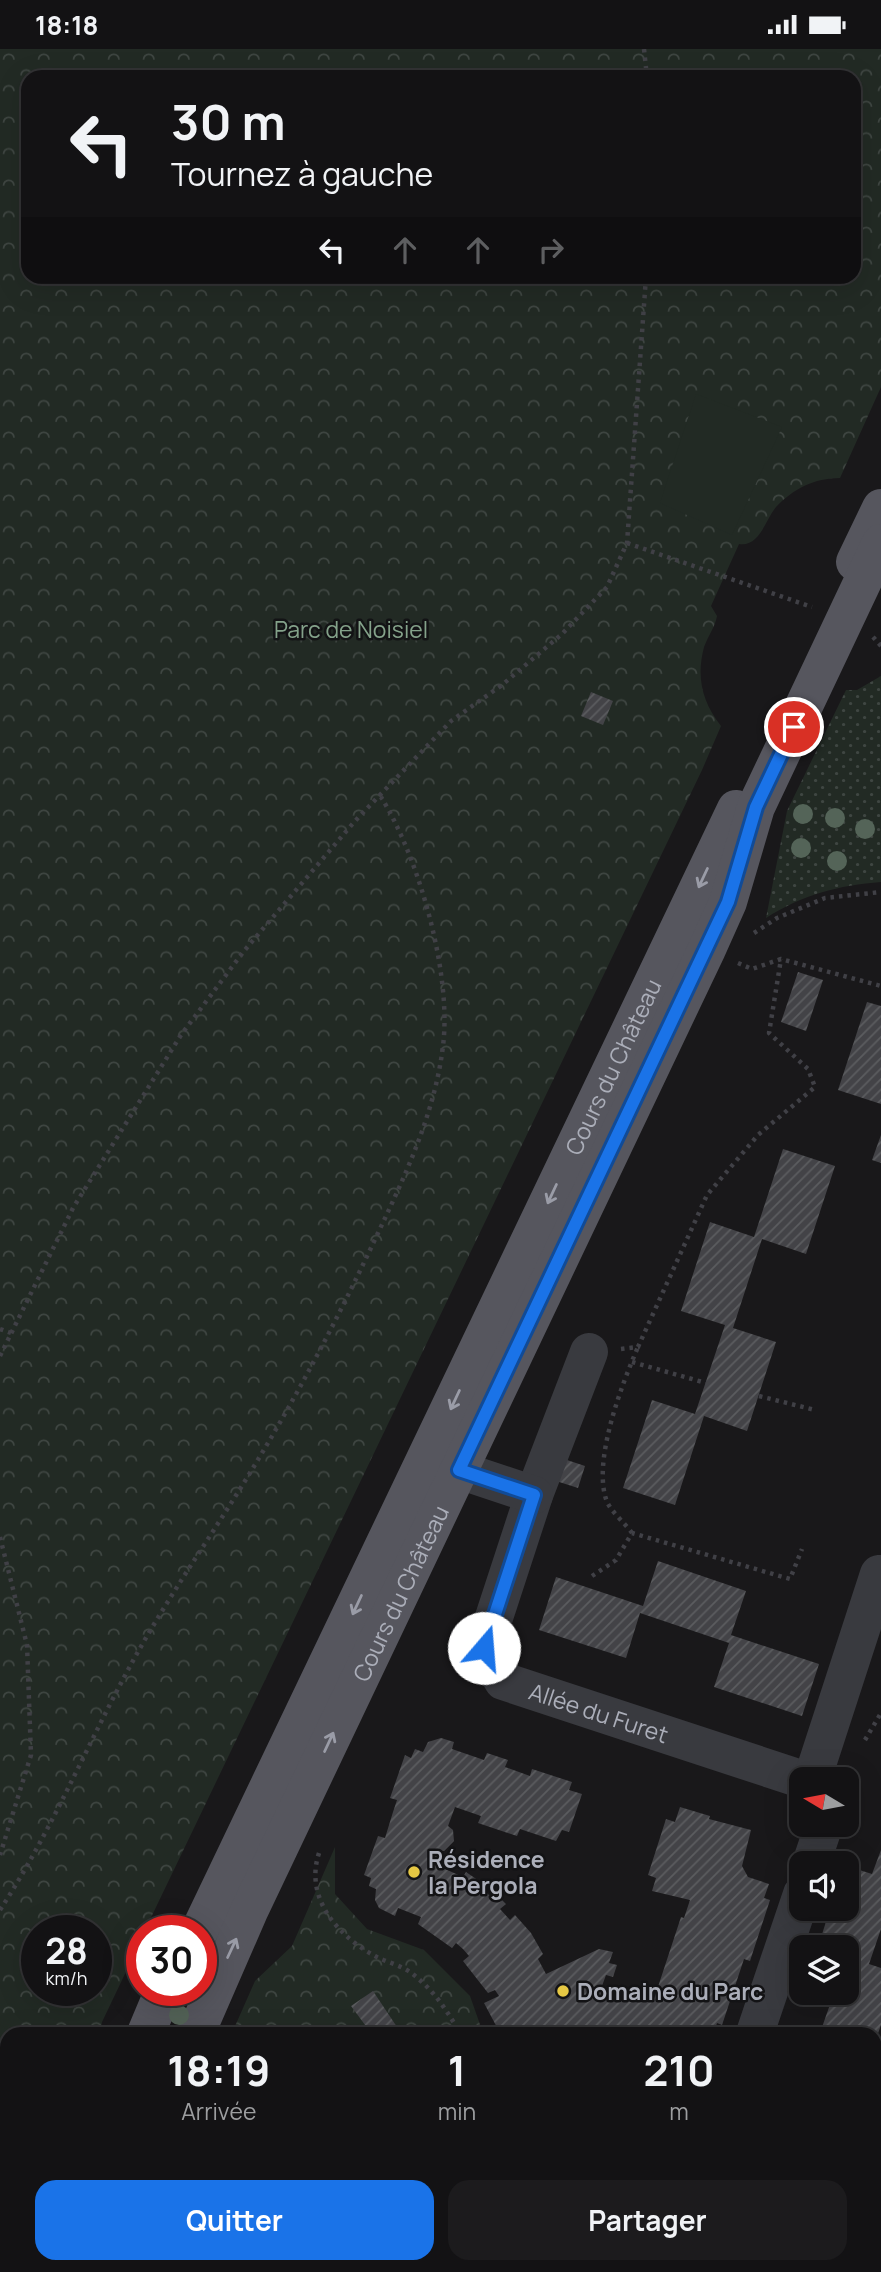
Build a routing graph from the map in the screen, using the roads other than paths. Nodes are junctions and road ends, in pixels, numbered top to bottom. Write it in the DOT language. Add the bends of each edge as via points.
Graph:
graph roads {
  1 [pos="881,507"];
  2 [pos="881,543"];
  3 [pos="589,1352"];
  4 [pos="459,1470"];
  5 [pos="534,1495"];
  6 [pos="879,1574"];
  7 [pos="816,1767"];
  8 [pos="789,1775"];
  9 [pos="207,1915"];
  10 [pos="793,1921"];
  11 [pos="157,2006"];
  12 [pos="149,2027"];
  13 [pos="199,2027"];
  14 [pos="757,2027"];
  1 -- 9 [label="main road, Cours du Château, one-way"];
  2 -- 4 [label="main road, Cours du Château" via="756,807 728,902 707,949"];
  3 -- 5 [label="street, Allée du Furet"];
  4 -- 5 [label="street"];
  13 -- 4 [label="main road, Cours du Château, one-way"];
  5 -- 8 [label="street, Allée du Furet" via="484,1648 503,1681"];
  6 -- 7 [label="street"];
  10 -- 14 [label="street"];
  11 -- 12 [label="main road"];
}
